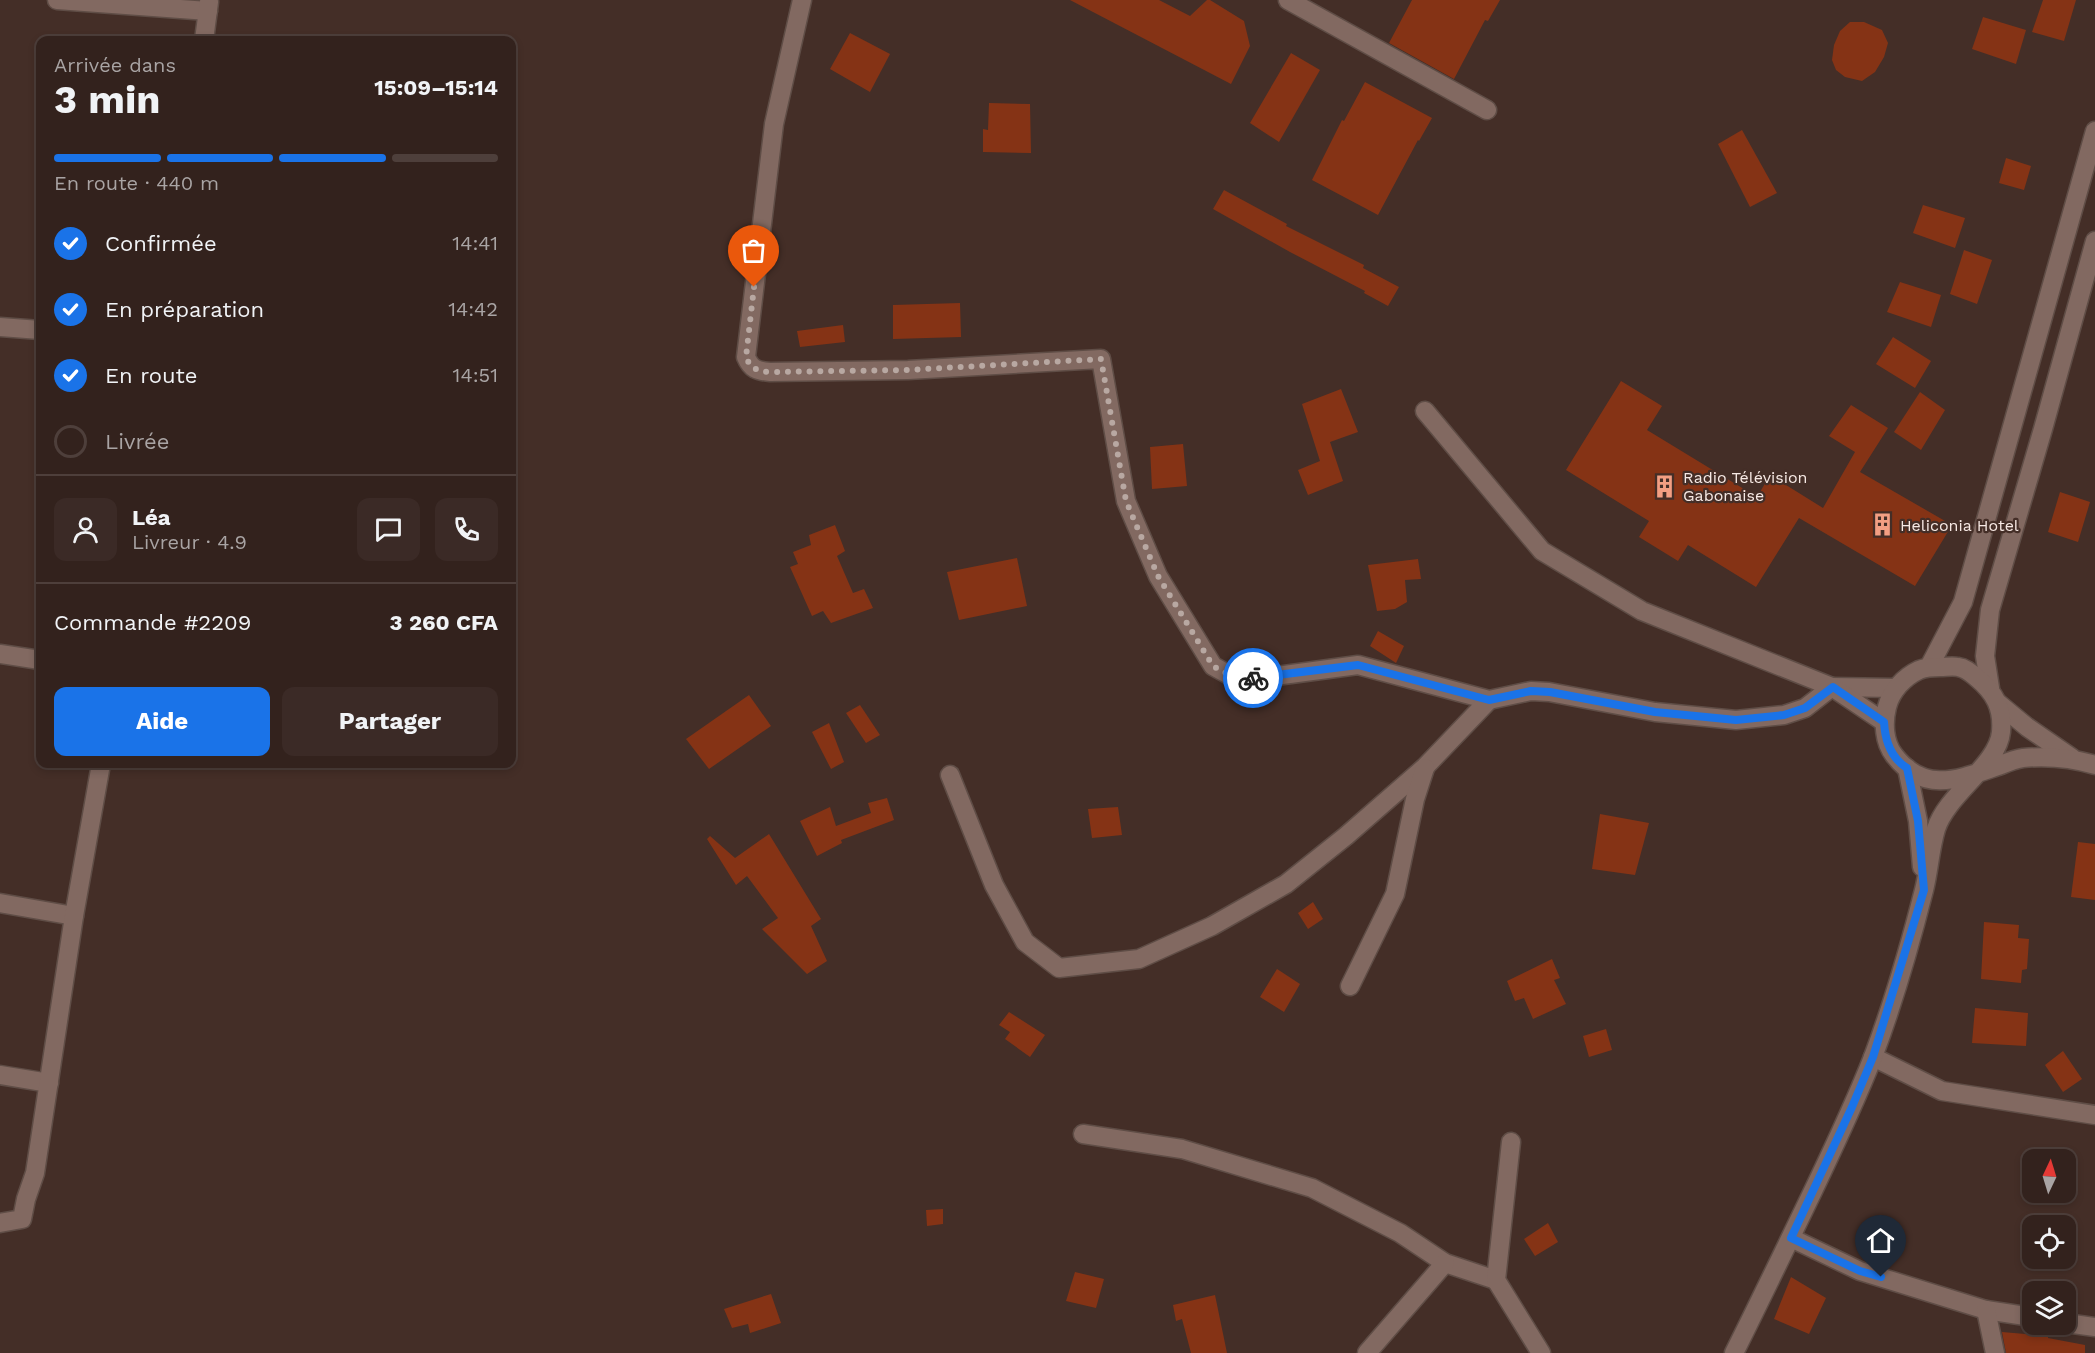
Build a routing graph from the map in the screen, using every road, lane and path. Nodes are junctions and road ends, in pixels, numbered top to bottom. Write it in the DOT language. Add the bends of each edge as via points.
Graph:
graph roads {
  1 [pos="57,0"];
  2 [pos="802,0"];
  3 [pos="1288,0"];
  4 [pos="209,6"];
  5 [pos="205,36"];
  6 [pos="1487,110"];
  7 [pos="2095,131"];
  8 [pos="2095,241"];
  9 [pos="0,327"];
  10 [pos="36,330"];
  11 [pos="1425,411"];
  12 [pos="0,654"];
  13 [pos="36,659"];
  14 [pos="1929,667"];
  15 [pos="1833,687"];
  16 [pos="1896,688"];
  17 [pos="1994,696"];
  18 [pos="1489,700"];
  19 [pos="1884,722"];
  20 [pos="2072,758"];
  21 [pos="2095,765"];
  22 [pos="100,768"];
  23 [pos="1425,768"];
  24 [pos="1907,768"];
  25 [pos="1975,773"];
  26 [pos="950,775"];
  27 [pos="1924,890"];
  28 [pos="0,903"];
  29 [pos="74,916"];
  30 [pos="1350,986"];
  31 [pos="1873,1057"];
  32 [pos="0,1076"];
  33 [pos="49,1083"];
  34 [pos="2095,1115"];
  35 [pos="1083,1134"];
  36 [pos="1511,1142"];
  37 [pos="0,1223"];
  38 [pos="1791,1238"];
  39 [pos="1445,1263"];
  40 [pos="1496,1280"];
  41 [pos="1986,1310"];
  42 [pos="2022,1315"];
  43 [pos="2076,1324"];
  44 [pos="2095,1327"];
  45 [pos="1367,1353"];
  46 [pos="1541,1353"];
  47 [pos="1734,1353"];
  48 [pos="1995,1353"];
  1 -- 4 [label="street"];
  2 -- 18 [label="street" via="774,124 746,357 750,366 770,372 908,370 1101,359 1126,501 1158,576 1213,666 1233,677 1261,678 1358,665"];
  3 -- 6 [label="street"];
  4 -- 5 [label="street"];
  7 -- 14 [label="street" via="1963,602"];
  8 -- 17 [label="street" via="1990,610 1985,656"];
  9 -- 10 [label="street"];
  11 -- 15 [label="street" via="1542,551 1642,611"];
  12 -- 13 [label="street"];
  14 -- 16 [label="street" via="1907,677"];
  14 -- 17 [label="street" via="1968,671"];
  15 -- 16 [label="street"];
  15 -- 18 [label="street" via="1805,708 1784,715 1736,720 1655,712 1550,692 1531,691"];
  15 -- 19 [label="street"];
  16 -- 19 [label="street" via="1888,701"];
  17 -- 20 [label="street" via="2027,727"];
  17 -- 25 [label="street" via="2000,738 1993,754"];
  18 -- 23 [label="street"];
  19 -- 24 [label="street" via="1890,750"];
  20 -- 21 [label="street"];
  20 -- 25 [label="street" via="2021,758"];
  22 -- 29 [label="street"];
  23 -- 26 [label="street" via="1286,884 1212,926 1139,959 1059,968 1025,942 994,885"];
  23 -- 30 [label="street" via="1395,894"];
  24 -- 25 [label="street" via="1932,781 1949,781"];
  24 -- 27 [label="street" via="1918,821"];
  25 -- 27 [label="street" via="1955,796 1937,827"];
  27 -- 31 [label="street"];
  28 -- 29 [label="street"];
  29 -- 33 [label="street"];
  31 -- 34 [label="street" via="1942,1091"];
  31 -- 38 [label="street"];
  32 -- 33 [label="street"];
  33 -- 37 [label="street" via="35,1173 22,1219"];
  35 -- 39 [label="street" via="1182,1149 1312,1188 1400,1233"];
  36 -- 40 [label="street"];
  38 -- 41 [label="street" via="1860,1271"];
  38 -- 47 [label="street"];
  39 -- 40 [label="street"];
  39 -- 45 [label="street"];
  40 -- 46 [label="street"];
  41 -- 42 [label="street"];
  41 -- 48 [label="street"];
  43 -- 44 [label="street"];
}
